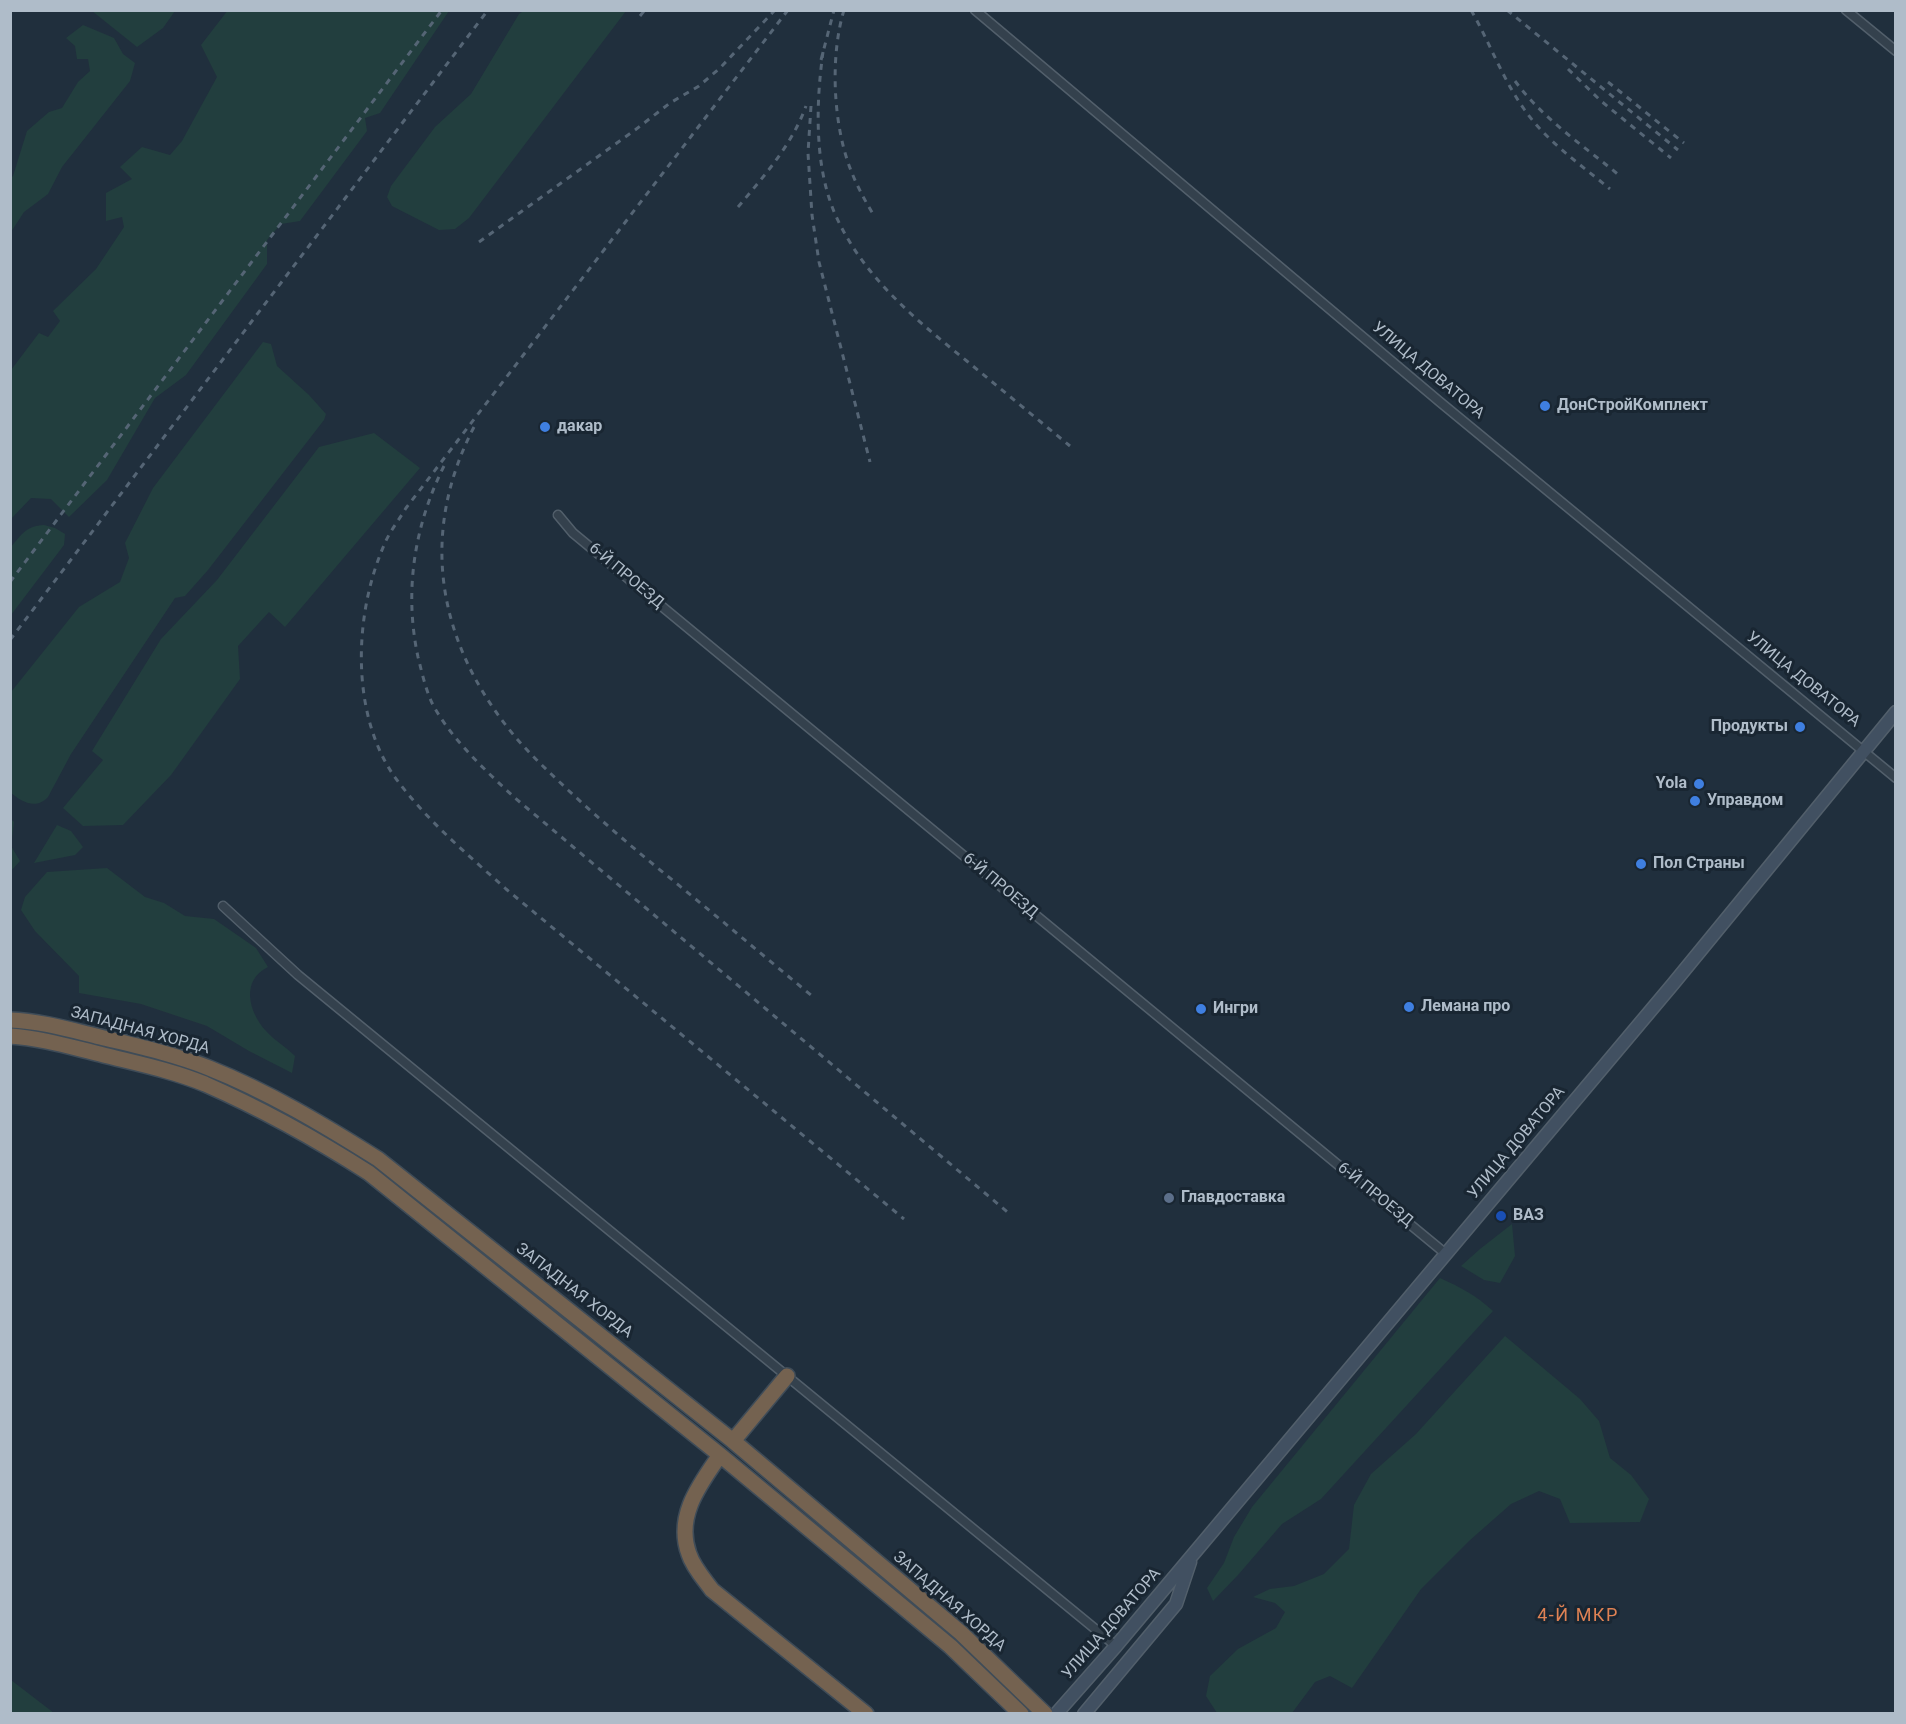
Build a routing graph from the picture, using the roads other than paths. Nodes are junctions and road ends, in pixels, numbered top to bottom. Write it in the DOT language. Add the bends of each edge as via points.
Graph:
graph roads {
  1 [pos="975,10"];
  2 [pos="1846,10"];
  3 [pos="1896,51"];
  4 [pos="558,515"];
  5 [pos="1896,712"];
  6 [pos="1864,751"];
  7 [pos="1896,778"];
  8 [pos="223,906"];
  9 [pos="10,1020"];
  10 [pos="10,1036"];
  11 [pos="1446,1254"];
  12 [pos="788,1376"];
  13 [pos="733,1441"];
  14 [pos="720,1455"];
  15 [pos="1192,1555"];
  16 [pos="1116,1646"];
  17 [pos="1042,1711"];
  18 [pos="866,1713"];
  19 [pos="1021,1713"];
  20 [pos="1056,1713"];
  21 [pos="1084,1713"];
  1 -- 6 [label="street, УЛИЦА ДОВАТОРА" via="1440,402"];
  2 -- 3 [label="street"];
  4 -- 11 [label="street, 6-Й ПРОЕЗД" via="573,533"];
  5 -- 6 [label="street, УЛИЦА ДОВАТОРА"];
  6 -- 7 [label="street"];
  6 -- 11 [label="street, УЛИЦА ДОВАТОРА"];
  8 -- 12 [label="street" via="291,969"];
  9 -- 13 [label="highway, ЗАПАДНАЯ ХОРДА" via="65,1029 209,1068 332,1130 378,1159"];
  10 -- 14 [label="highway, ЗАПАДНАЯ ХОРДА" via="62,1045 194,1080 325,1144 369,1173"];
  11 -- 15 [label="street, УЛИЦА ДОВАТОРА"];
  12 -- 13 [label="highway"];
  12 -- 16 [label="street"];
  13 -- 17 [label="highway, ЗАПАДНАЯ ХОРДА" via="961,1633"];
  14 -- 18 [label="highway" via="694,1493 687,1513 685,1535 689,1555 698,1571 712,1590"];
  14 -- 19 [label="highway, ЗАПАДНАЯ ХОРДА" via="950,1646"];
  15 -- 16 [label="street, УЛИЦА ДОВАТОРА"];
  15 -- 21 [label="street, УЛИЦА ДОВАТОРА" via="1176,1604"];
  16 -- 20 [label="street, УЛИЦА ДОВАТОРА"];
}
